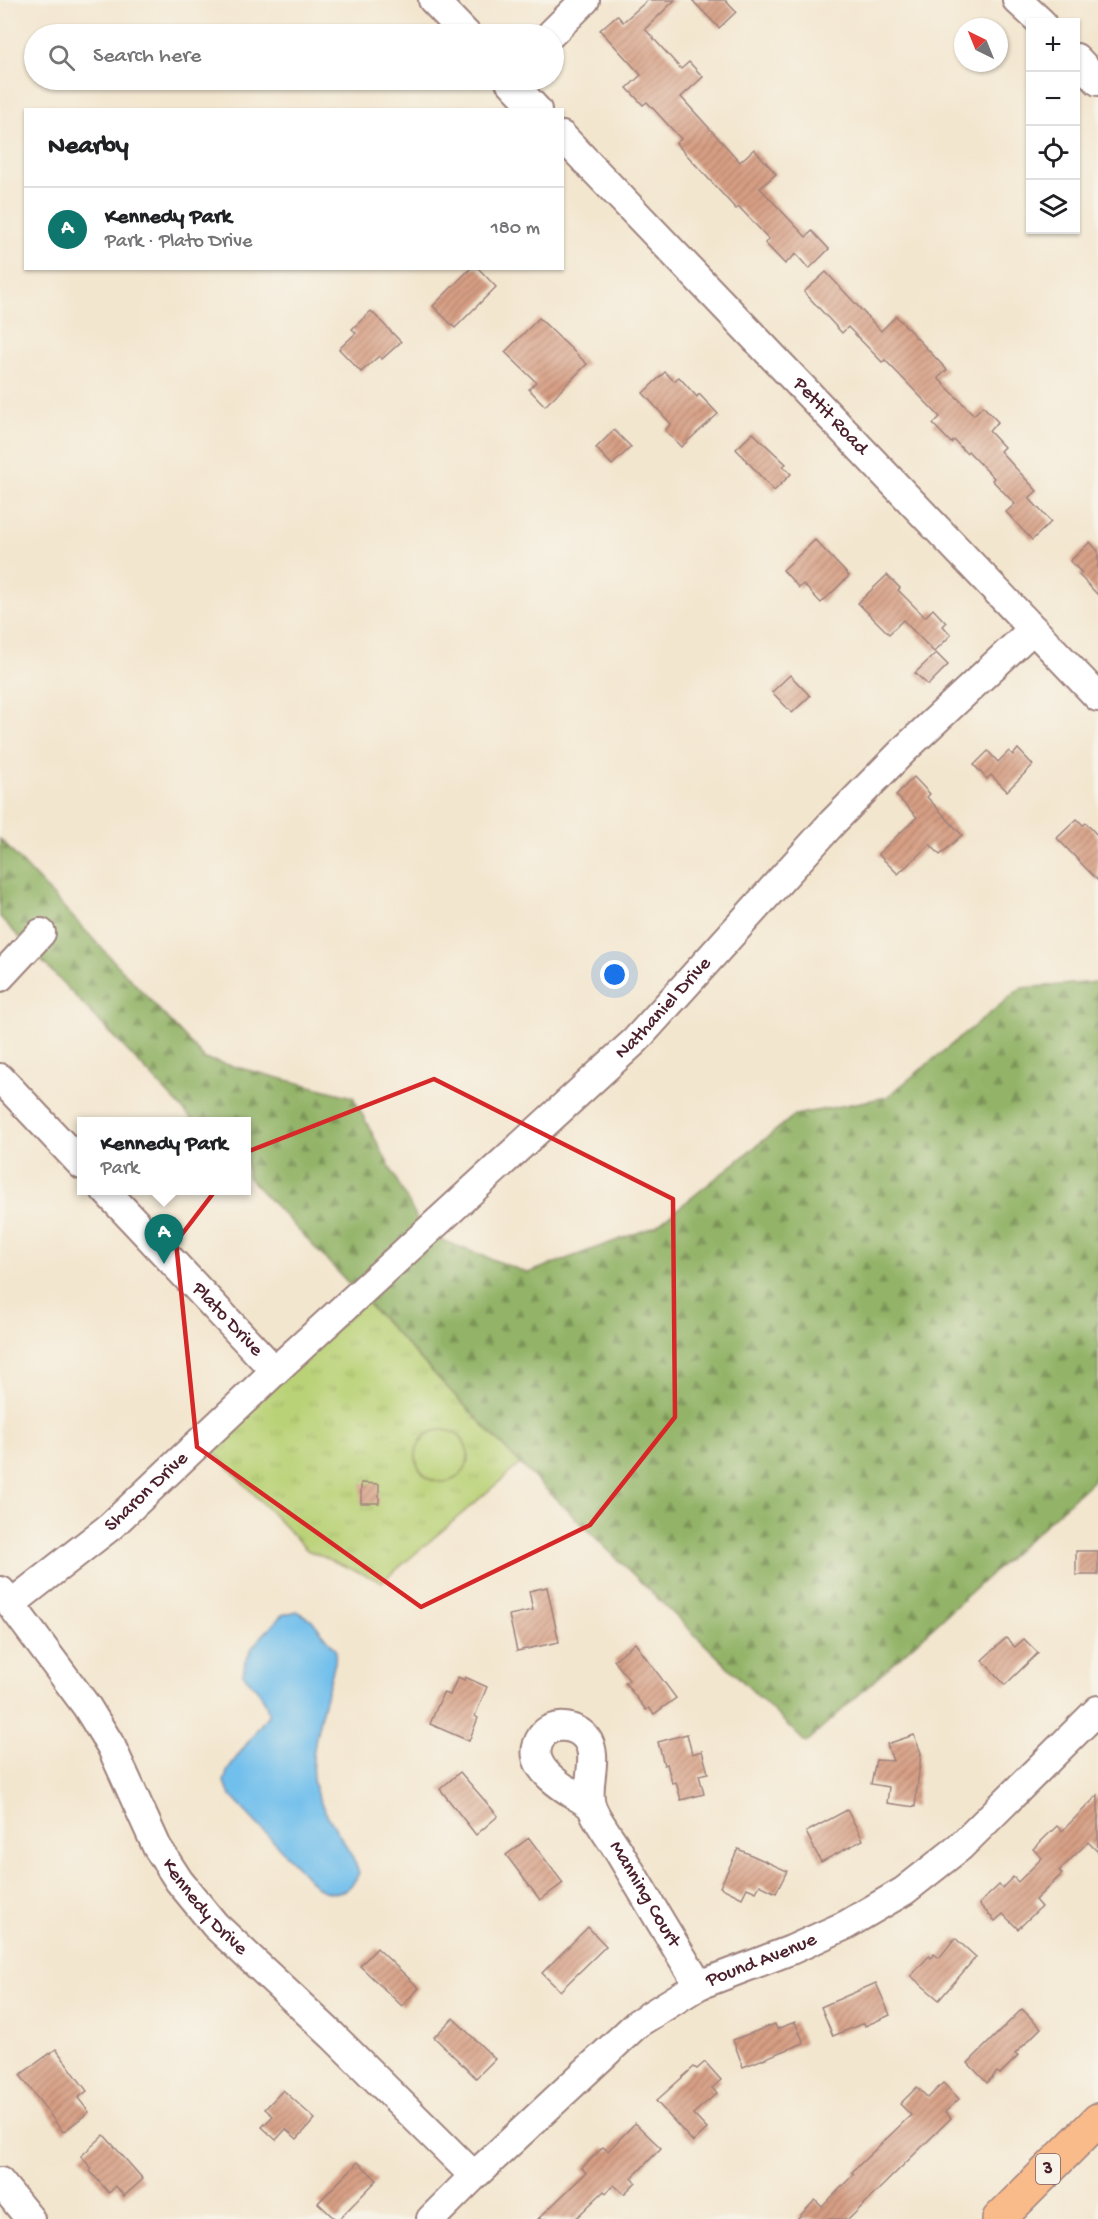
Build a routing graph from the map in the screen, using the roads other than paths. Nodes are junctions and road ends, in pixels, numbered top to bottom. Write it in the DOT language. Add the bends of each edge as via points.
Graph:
graph roads {
  1 [pos="433,0"];
  2 [pos="585,0"];
  3 [pos="1017,0"];
  4 [pos="1037,18"];
  5 [pos="456,24"];
  6 [pos="561,24"];
  7 [pos="1080,62"];
  8 [pos="1098,80"];
  9 [pos="518,90"];
  10 [pos="535,108"];
  11 [pos="564,138"];
  12 [pos="1033,629"];
  13 [pos="1098,697"];
  14 [pos="41,933"];
  15 [pos="0,977"];
  16 [pos="0,1078"];
  17 [pos="77,1161"];
  18 [pos="109,1195"];
  19 [pos="275,1371"];
  20 [pos="5,1597"];
  21 [pos="1098,1710"];
  22 [pos="590,1805"];
  23 [pos="699,1985"];
  24 [pos="1098,2120"];
  25 [pos="474,2176"];
  26 [pos="0,2182"];
  27 [pos="30,2219"];
  28 [pos="431,2219"];
  29 [pos="999,2219"];
  1 -- 5 [label="street"];
  2 -- 6 [label="street"];
  3 -- 4 [label="street"];
  7 -- 8 [label="street"];
  9 -- 10 [label="street"];
  11 -- 12 [label="street, Pettit Road"];
  12 -- 13 [label="street, Pettit Road"];
  12 -- 19 [label="street, Nathaniel Drive" via="842,814 635,1041"];
  14 -- 15 [label="street"];
  16 -- 17 [label="street"];
  18 -- 19 [label="street, Plato Drive"];
  19 -- 20 [label="street, Sharon Drive" via="111,1526"];
  20 -- 25 [label="street, Kennedy Drive" via="87,1707 111,1746 157,1847 178,1881 215,1925"];
  21 -- 23 [label="street, Pound Avenue" via="960,1847 904,1891 846,1925"];
  22 -- 23 [label="street, Manning Court"];
  23 -- 25 [label="street, Pound Avenue" via="638,2023"];
  24 -- 29 [label="main road, 3"];
  25 -- 28 [label="street, Pound Avenue"];
  26 -- 27 [label="street"];
}
